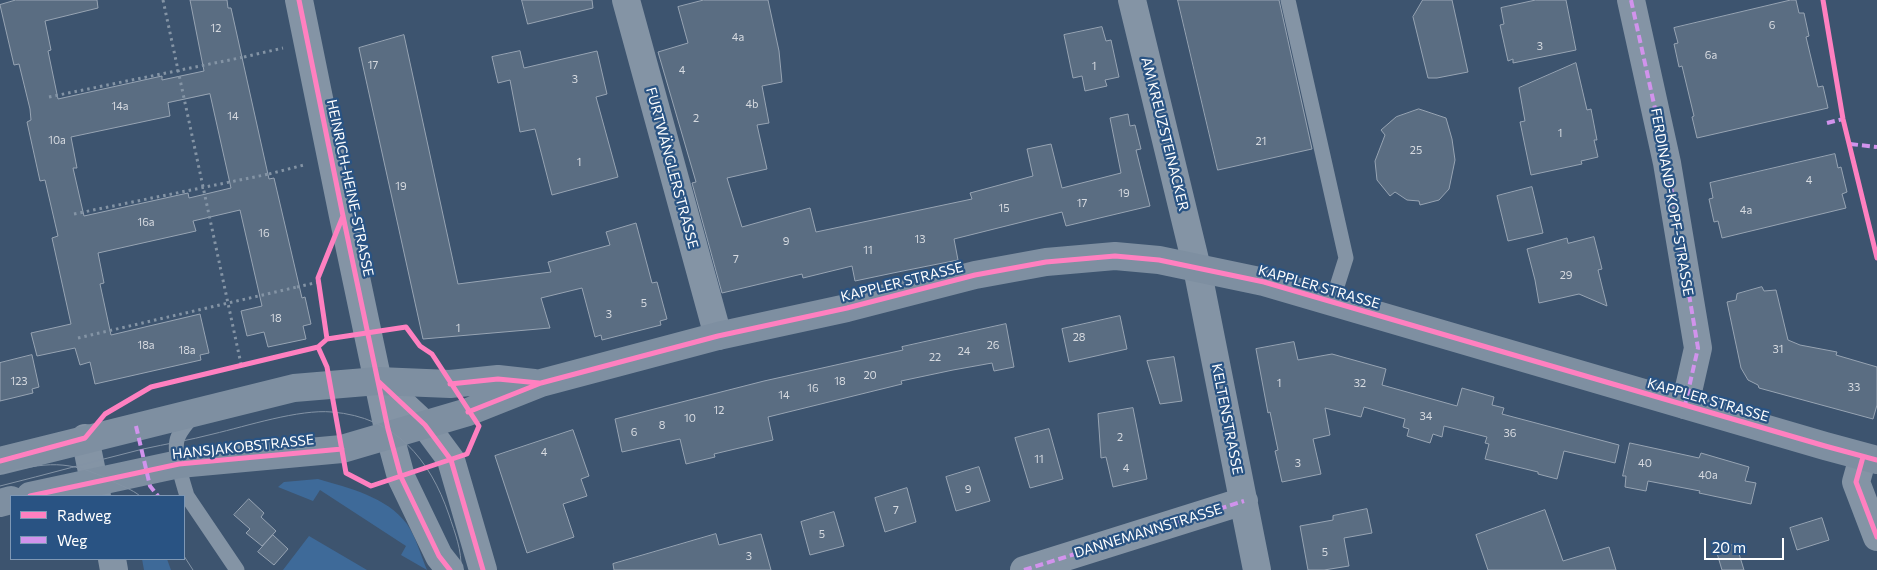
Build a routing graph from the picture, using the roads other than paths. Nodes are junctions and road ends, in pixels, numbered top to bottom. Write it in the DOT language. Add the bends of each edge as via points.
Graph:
graph roads {
  1 [pos="299,0"];
  2 [pos="626,0"];
  3 [pos="1132,0"];
  4 [pos="1288,0"];
  5 [pos="1631,0"];
  6 [pos="1197,268"];
  7 [pos="1332,302"];
  8 [pos="718,336"];
  9 [pos="378,382"];
  10 [pos="542,383"];
  11 [pos="1685,405"];
  12 [pos="198,411"];
  13 [pos="425,425"];
  14 [pos="390,435"];
  15 [pos="86,438"];
  16 [pos="1870,458"];
  17 [pos="0,460"];
  18 [pos="179,464"];
  19 [pos="95,489"];
  20 [pos="39,495"];
  21 [pos="1244,501"];
  22 [pos="1877,536"];
  23 [pos="237,570"];
  24 [pos="450,570"];
  25 [pos="483,570"];
  26 [pos="1024,570"];
  27 [pos="1257,570"];
  1 -- 9 [label="street, HEINRICH-HEINE-STRASSE"];
  2 -- 8 [label="street, FURTWÄNGLERSTRASSE"];
  3 -- 6 [label="street, AM KREUZSTEINACKER"];
  4 -- 7 [label="lane" via="1346,258"];
  5 -- 11 [label="street, FERDINAND-KOPF-STRASSE" via="1667,163 1698,348"];
  6 -- 7 [label="street, KAPPLER STRASSE" via="1264,282"];
  6 -- 8 [label="street, KAPPLER STRASSE" via="1115,256 1046,262"];
  6 -- 21 [label="street, KELTENSTRASSE"];
  7 -- 11 [label="street, KAPPLER STRASSE"];
  8 -- 10 [label="street, KAPPLER STRASSE"];
  9 -- 10 [label="street, KAPPLER STRASSE" via="450,384 498,380"];
  9 -- 12 [label="street" via="294,388"];
  9 -- 13 [label="street"];
  9 -- 14 [label="street, HEINRICH-HEINE-STRASSE"];
  10 -- 13 [label="street, KAPPLER STRASSE"];
  11 -- 16 [label="street, KAPPLER STRASSE"];
  12 -- 15 [label="street"];
  12 -- 18 [label="lane" via="178,437"];
  13 -- 14 [label="street, HANSJAKOBSTRASSE"];
  13 -- 25 [label="street" via="451,460"];
  14 -- 18 [label="street, HANSJAKOBSTRASSE" via="342,449"];
  14 -- 24 [label="street, HEINRICH-HEINE-STRASSE" via="401,477"];
  15 -- 17 [label="street"];
  15 -- 19 [label="street"];
  16 -- 22 [label="street" via="1856,482"];
  18 -- 19 [label="street, HANSJAKOBSTRASSE"];
  18 -- 23 [label="lane" via="187,496"];
  19 -- 20 [label="street, HANSJAKOBSTRASSE"];
  21 -- 26 [label="street, DANNEMANNSTRASSE"];
  21 -- 27 [label="street, KELTENSTRASSE"];
}
